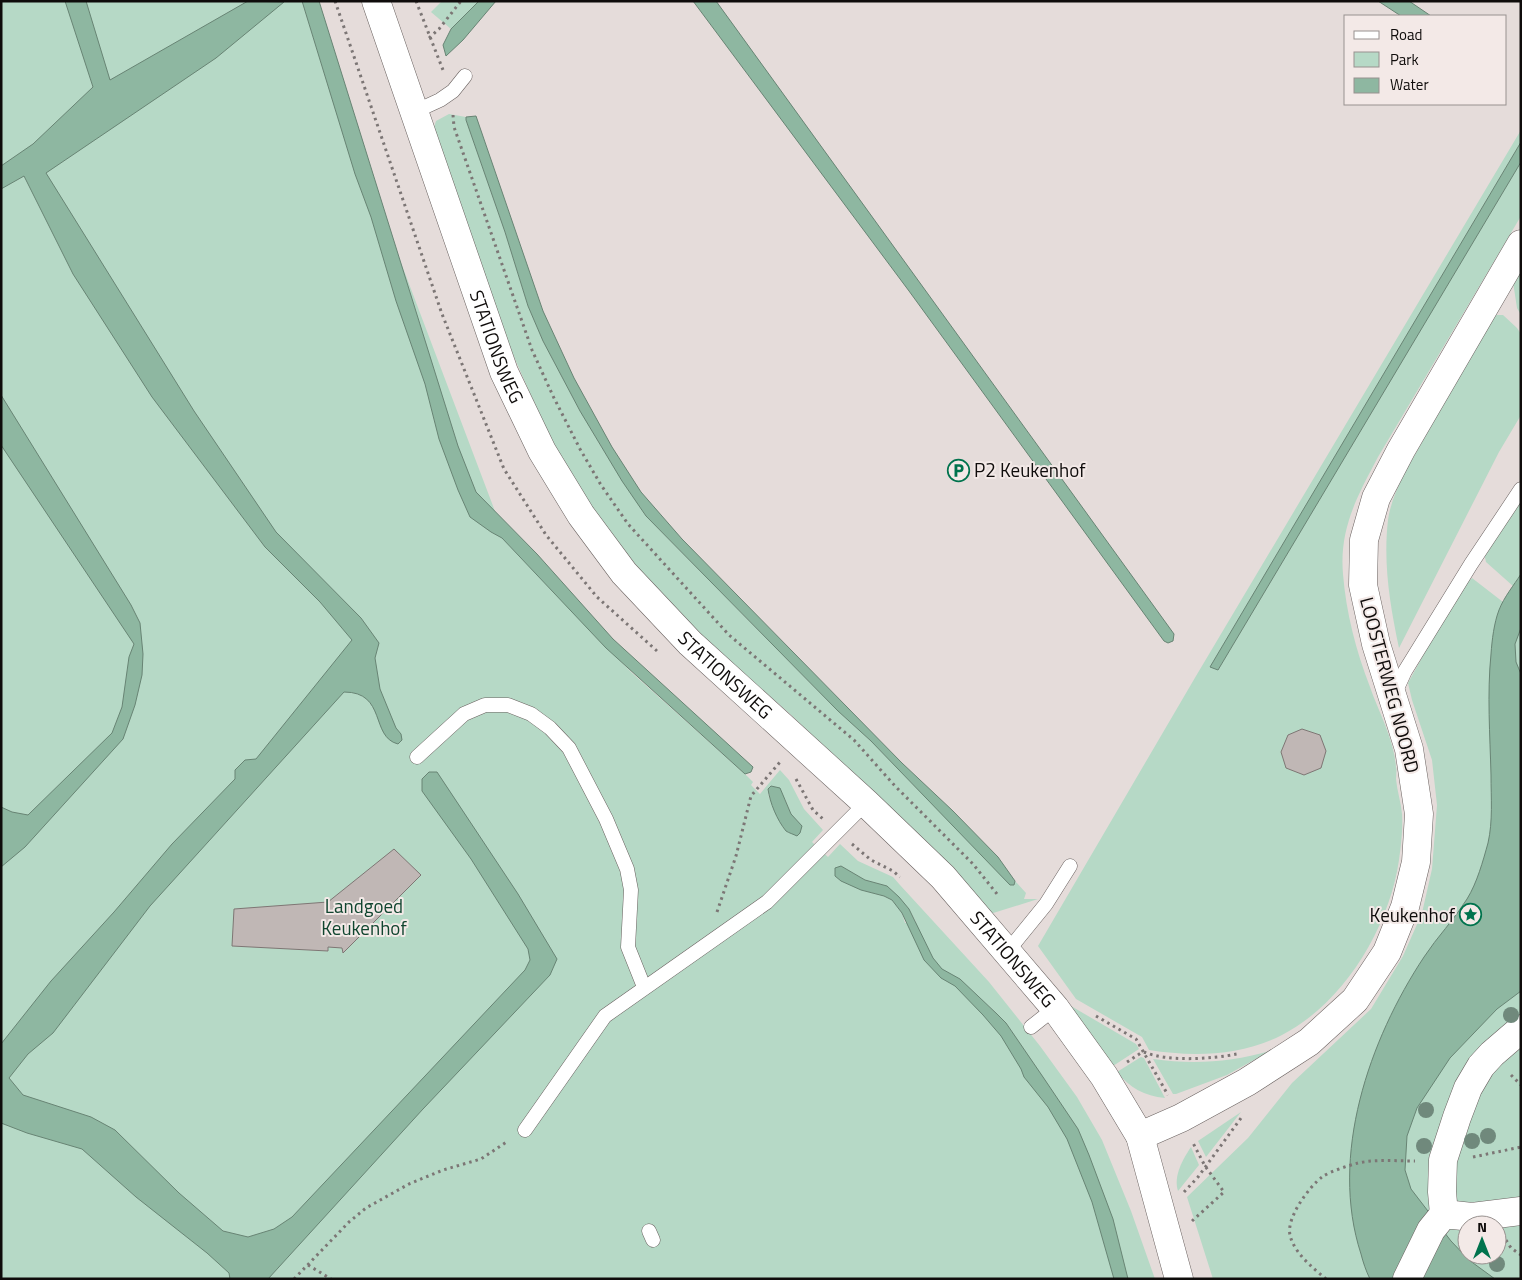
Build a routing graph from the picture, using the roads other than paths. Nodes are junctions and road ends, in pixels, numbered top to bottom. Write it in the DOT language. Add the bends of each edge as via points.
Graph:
graph roads {
  1 [pos="376,1"];
  2 [pos="466,76"];
  3 [pos="414,112"];
  4 [pos="1521,244"];
  5 [pos="1521,489"];
  6 [pos="1393,696"];
  7 [pos="418,758"];
  8 [pos="866,803"];
  9 [pos="1070,866"];
  10 [pos="1007,952"];
  11 [pos="644,987"];
  12 [pos="1055,1008"];
  13 [pos="1032,1028"];
  14 [pos="1521,1029"];
  15 [pos="525,1130"];
  16 [pos="1140,1136"];
  17 [pos="1521,1211"];
  18 [pos="1442,1216"];
  19 [pos="1178,1279"];
  20 [pos="1406,1279"];
  1 -- 3 [label="main road, STATIONSWEG"];
  2 -- 3 [label="lane" via="453,91"];
  3 -- 8 [label="main road, STATIONSWEG" via="504,372 542,451 581,515 624,573 690,643"];
  4 -- 6 [label="main road, LOOSTERWEG NOORD" via="1400,450 1376,498 1364,540 1363,585 1376,644"];
  5 -- 6 [label="lane" via="1466,572"];
  6 -- 16 [label="main road, LOOSTERWEG NOORD" via="1409,749 1419,814 1416,862 1405,907 1387,952 1355,1000 1309,1042 1247,1082"];
  7 -- 11 [label="lane" via="464,714 485,704 508,704 531,714 550,728 569,748 606,819 627,869 631,890 628,947"];
  8 -- 10 [label="main road, STATIONSWEG" via="943,877"];
  8 -- 11 [label="lane" via="767,902"];
  9 -- 10 [label="lane" via="1046,904"];
  10 -- 12 [label="main road, STATIONSWEG"];
  11 -- 15 [label="lane" via="605,1016"];
  12 -- 13 [label="lane"];
  12 -- 16 [label="main road, STATIONSWEG" via="1104,1076"];
  14 -- 18 [label="main road" via="1481,1066 1468,1088 1443,1160"];
  16 -- 19 [label="main road, STATIONSWEG" via="1174,1222"];
  17 -- 18 [label="main road"];
  18 -- 20 [label="main road" via="1431,1230"];
}
